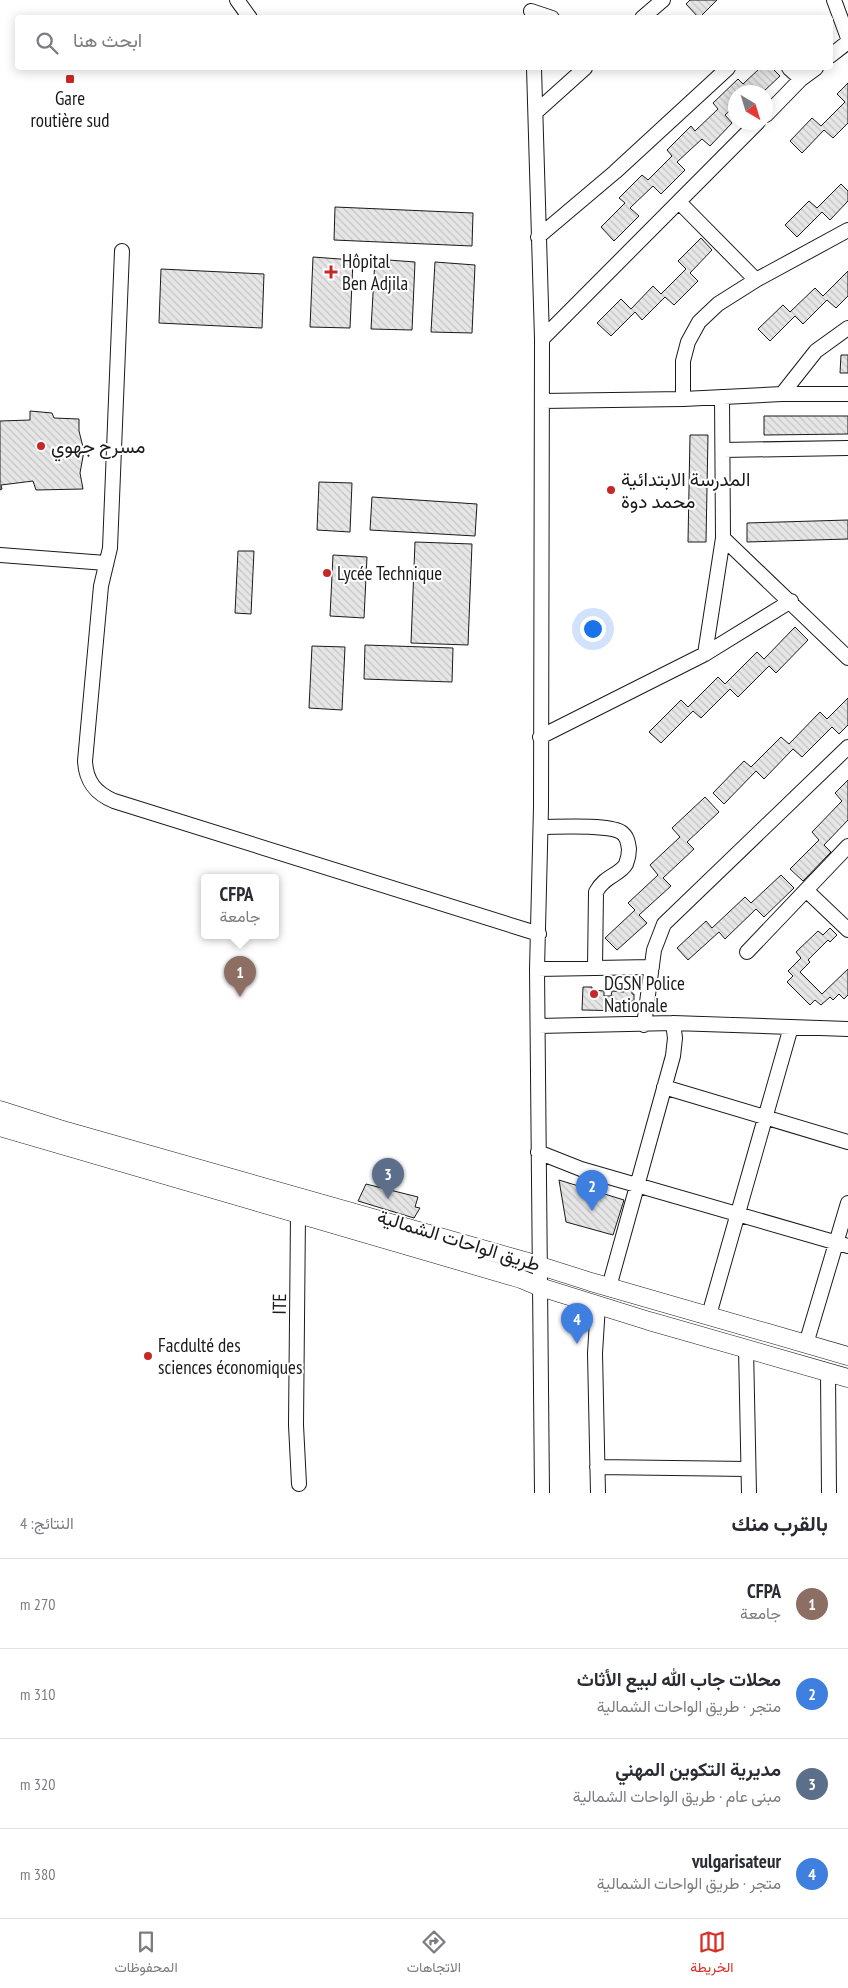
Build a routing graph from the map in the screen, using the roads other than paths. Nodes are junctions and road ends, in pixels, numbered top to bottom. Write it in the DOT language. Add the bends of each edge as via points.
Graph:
graph roads {
  1 [pos="237,0"];
  2 [pos="663,0"];
  3 [pos="834,0"];
  4 [pos="531,10"];
  5 [pos="248,15"];
  6 [pos="544,15"];
  7 [pos="646,15"];
  8 [pos="848,38"];
  9 [pos="848,42"];
  10 [pos="833,54"];
  11 [pos="534,70"];
  12 [pos="583,70"];
  13 [pos="726,70"];
  14 [pos="791,70"];
  15 [pos="813,70"];
  16 [pos="801,79"];
  17 [pos="773,108"];
  18 [pos="536,112"];
  19 [pos="750,130"];
  20 [pos="679,202"];
  21 [pos="848,230"];
  22 [pos="538,237"];
  23 [pos="122,251"];
  24 [pos="756,280"];
  25 [pos="846,330"];
  26 [pos="542,339"];
  27 [pos="782,394"];
  28 [pos="848,394"];
  29 [pos="722,397"];
  30 [pos="683,399"];
  31 [pos="542,401"];
  32 [pos="848,448"];
  33 [pos="723,450"];
  34 [pos="723,538"];
  35 [pos="0,555"];
  36 [pos="106,563"];
  37 [pos="791,601"];
  38 [pos="705,654"];
  39 [pos="848,658"];
  40 [pos="540,737"];
  41 [pos="848,747"];
  42 [pos="541,827"];
  43 [pos="848,846"];
  44 [pos="806,890"];
  45 [pos="848,930"];
  46 [pos="539,934"];
  47 [pos="748,952"];
  48 [pos="595,966"];
  49 [pos="652,967"];
  50 [pos="537,969"];
  51 [pos="673,1023"];
  52 [pos="644,1025"];
  53 [pos="538,1026"];
  54 [pos="791,1027"];
  55 [pos="848,1029"];
  56 [pos="664,1088"];
  57 [pos="0,1110"];
  58 [pos="765,1116"];
  59 [pos="0,1127"];
  60 [pos="848,1142"];
  61 [pos="538,1152"];
  62 [pos="638,1186"];
  63 [pos="848,1203"];
  64 [pos="298,1215"];
  65 [pos="738,1215"];
  66 [pos="842,1244"];
  67 [pos="540,1265"];
  68 [pos="540,1287"];
  69 [pos="609,1287"];
  70 [pos="598,1305"];
  71 [pos="709,1315"];
  72 [pos="806,1344"];
  73 [pos="746,1348"];
  74 [pos="848,1356"];
  75 [pos="828,1373"];
  76 [pos="848,1378"];
  77 [pos="597,1467"];
  78 [pos="748,1470"];
  79 [pos="299,1484"];
  80 [pos="542,1493"];
  81 [pos="598,1493"];
  82 [pos="749,1493"];
  83 [pos="829,1493"];
  1 -- 5 [label="street"];
  2 -- 7 [label="street"];
  3 -- 8 [label="street"];
  4 -- 6 [label="street"];
  9 -- 10 [label="street"];
  11 -- 18 [label="street"];
  12 -- 18 [label="street"];
  13 -- 22 [label="street" via="615,172"];
  14 -- 16 [label="street"];
  15 -- 16 [label="street"];
  16 -- 17 [label="street"];
  18 -- 22 [label="street"];
  19 -- 20 [label="street"];
  20 -- 24 [label="street"];
  20 -- 26 [label="street"];
  21 -- 24 [label="street"];
  22 -- 26 [label="street"];
  23 -- 36 [label="street" via="110,548"];
  24 -- 30 [label="street" via="718,304 699,322 688,342 683,361"];
  25 -- 27 [label="street" via="816,351"];
  26 -- 31 [label="street"];
  27 -- 28 [label="street"];
  27 -- 29 [label="street"];
  29 -- 30 [label="street"];
  29 -- 33 [label="street"];
  30 -- 31 [label="street"];
  31 -- 40 [label="street"];
  32 -- 33 [label="street"];
  33 -- 34 [label="street"];
  34 -- 37 [label="street"];
  34 -- 38 [label="street"];
  35 -- 36 [label="street"];
  36 -- 46 [label="street" via="101,586 85,761 89,782 104,797"];
  37 -- 38 [label="street"];
  37 -- 39 [label="street"];
  38 -- 40 [label="street"];
  40 -- 42 [label="street"];
  41 -- 49 [label="street" via="664,924 654,950"];
  42 -- 46 [label="street"];
  42 -- 48 [label="street" via="605,828 620,832 628,842 624,866 601,883 596,892"];
  43 -- 44 [label="street"];
  44 -- 45 [label="street"];
  44 -- 47 [label="street"];
  46 -- 50 [label="street"];
  48 -- 49 [label="street"];
  48 -- 50 [label="street"];
  49 -- 52 [label="street"];
  50 -- 53 [label="street"];
  51 -- 52 [label="street"];
  51 -- 54 [label="street"];
  51 -- 56 [label="street" via="675,1045"];
  52 -- 53 [label="street"];
  53 -- 61 [label="street"];
  54 -- 55 [label="street"];
  54 -- 58 [label="street"];
  56 -- 58 [label="street"];
  56 -- 62 [label="street"];
  57 -- 67 [label="main road, طريق الواحات الشمالية"];
  58 -- 60 [label="street"];
  58 -- 65 [label="street"];
  59 -- 64 [label="main road, طريق الواحات الشمالية"];
  61 -- 62 [label="street"];
  61 -- 67 [label="street"];
  62 -- 65 [label="street"];
  62 -- 69 [label="street"];
  63 -- 66 [label="street"];
  64 -- 68 [label="main road, طريق الواحات الشمالية"];
  64 -- 79 [label="street, ITE" via="296,1425"];
  65 -- 66 [label="street"];
  65 -- 71 [label="street"];
  66 -- 72 [label="street"];
  67 -- 68 [label="street"];
  67 -- 69 [label="main road, طريق الواحات الشمالية"];
  68 -- 70 [label="main road, طريق الواحات الشمالية"];
  68 -- 80 [label="street"];
  69 -- 71 [label="main road, طريق الواحات الشمالية"];
  70 -- 73 [label="main road, طريق الواحات الشمالية"];
  70 -- 77 [label="street" via="595,1353"];
  71 -- 72 [label="main road, طريق الواحات الشمالية"];
  72 -- 74 [label="main road, طريق الواحات الشمالية"];
  73 -- 75 [label="main road, طريق الواحات الشمالية"];
  73 -- 78 [label="street"];
  75 -- 76 [label="main road, طريق الواحات الشمالية"];
  75 -- 83 [label="street"];
  77 -- 78 [label="street"];
  77 -- 81 [label="street"];
  78 -- 82 [label="street"];
}
